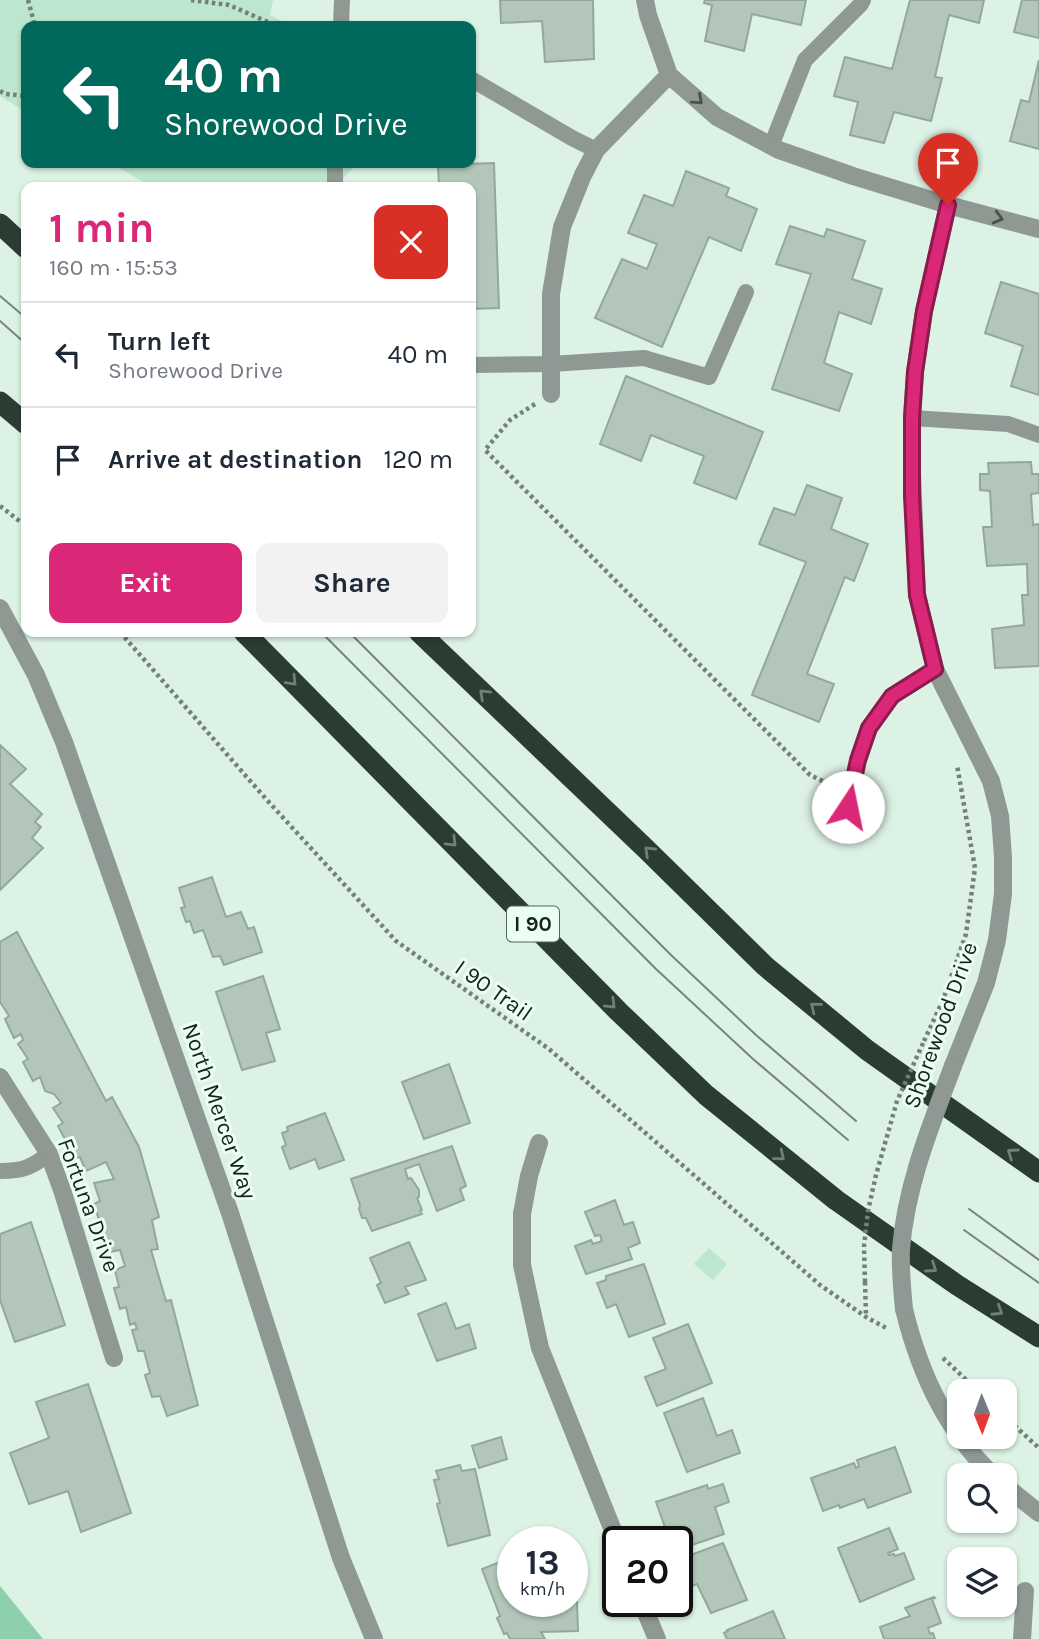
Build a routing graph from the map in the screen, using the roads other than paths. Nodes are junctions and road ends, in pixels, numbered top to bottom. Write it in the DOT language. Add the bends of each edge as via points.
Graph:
graph roads {
  1 [pos="342,0"];
  2 [pos="645,0"];
  3 [pos="863,0"];
  4 [pos="341,21"];
  5 [pos="669,75"];
  6 [pos="476,82"];
  7 [pos="772,146"];
  8 [pos="596,150"];
  9 [pos="948,205"];
  10 [pos="0,224"];
  11 [pos="1039,229"];
  12 [pos="21,243"];
  13 [pos="746,292"];
  14 [pos="551,364"];
  15 [pos="476,365"];
  16 [pos="551,394"];
  17 [pos="0,402"];
  18 [pos="912,418"];
  19 [pos="21,420"];
  20 [pos="1039,435"];
  21 [pos="0,608"];
  22 [pos="249,637"];
  23 [pos="424,637"];
  24 [pos="935,669"];
  25 [pos="850,801"];
  26 [pos="0,1077"];
  27 [pos="539,1143"];
  28 [pos="49,1154"];
  29 [pos="0,1171"];
  30 [pos="1039,1172"];
  31 [pos="1039,1337"];
  32 [pos="114,1358"];
  33 [pos="982,1463"];
  34 [pos="1017,1495"];
  35 [pos="1039,1513"];
  36 [pos="611,1526"];
  37 [pos="1025,1591"];
  38 [pos="648,1617"];
  39 [pos="374,1639"];
  40 [pos="657,1639"];
  41 [pos="1022,1639"];
  1 -- 4 [label="lane"];
  2 -- 5 [label="street"];
  3 -- 7 [label="lane" via="806,61"];
  5 -- 7 [label="street, one-way" via="717,117"];
  5 -- 8 [label="street"];
  6 -- 8 [label="lane"];
  7 -- 9 [label="street"];
  8 -- 14 [label="street" via="562,227 551,294"];
  9 -- 11 [label="street, one-way"];
  9 -- 18 [label="street, Shorewood Drive" via="924,311"];
  10 -- 12 [label="highway"];
  13 -- 14 [label="lane" via="709,377 644,358"];
  14 -- 15 [label="lane"];
  14 -- 16 [label="street"];
  17 -- 19 [label="highway"];
  18 -- 20 [label="lane" via="1009,424"];
  18 -- 24 [label="street, Shorewood Drive" via="917,595"];
  21 -- 39 [label="street, North Mercer Way" via="36,675 64,742 230,1213 341,1558"];
  22 -- 31 [label="highway, I 90, one-way" via="706,1095 836,1200"];
  30 -- 23 [label="highway, one-way" via="867,1050 765,966"];
  24 -- 25 [label="lane" via="892,696 869,728"];
  24 -- 33 [label="street, Shorewood Drive, bridge" via="990,781 1000,816 1003,894 986,983 920,1154 905,1215 901,1251 904,1309 929,1385 964,1444"];
  26 -- 28 [label="street, Fortuna Drive"];
  27 -- 36 [label="street" via="522,1214 522,1265 540,1348"];
  28 -- 29 [label="lane" via="18,1171"];
  28 -- 32 [label="street, Fortuna Drive"];
  34 -- 35 [label="street"];
  37 -- 41 [label="street"];
  38 -- 40 [label="street"];
}
